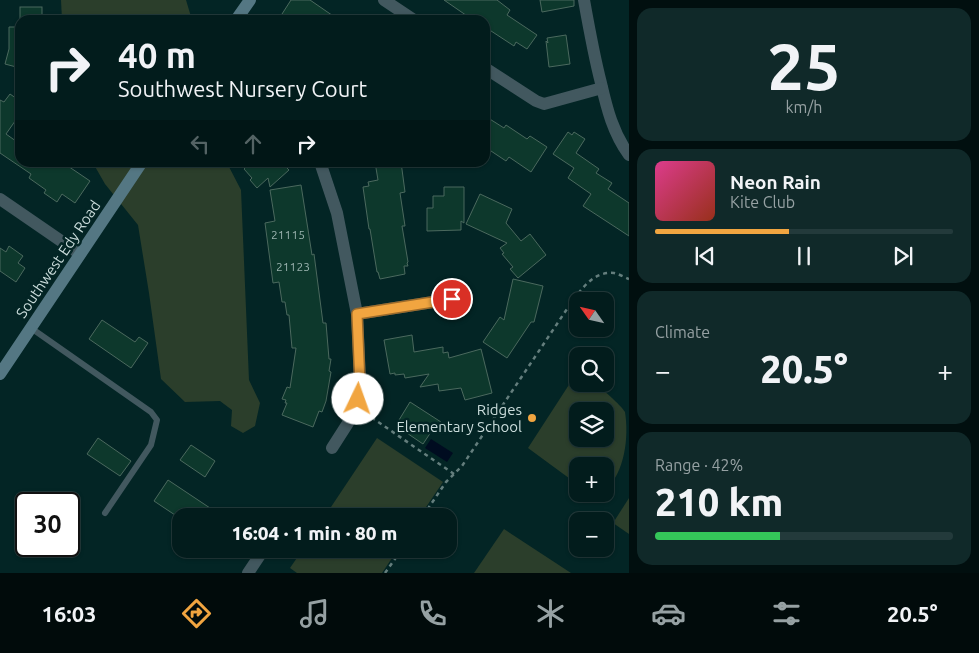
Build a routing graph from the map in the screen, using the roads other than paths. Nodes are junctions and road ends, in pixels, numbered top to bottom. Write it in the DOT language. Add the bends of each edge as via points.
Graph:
graph roads {
  1 [pos="250,0"];
  2 [pos="384,0"];
  3 [pos="584,0"];
  4 [pos="240,15"];
  5 [pos="406,15"];
  6 [pos="490,71"];
  7 [pos="602,88"];
  8 [pos="629,155"];
  9 [pos="139,167"];
  10 [pos="322,167"];
  11 [pos="0,199"];
  12 [pos="80,254"];
  13 [pos="452,299"];
  14 [pos="357,314"];
  15 [pos="31,328"];
  16 [pos="0,374"];
  17 [pos="332,448"];
  18 [pos="105,513"];
  19 [pos="259,558"];
  20 [pos="251,572"];
  1 -- 4 [label="main road"];
  2 -- 5 [label="street"];
  3 -- 7 [label="street"];
  6 -- 7 [label="street" via="544,104"];
  7 -- 8 [label="street" via="615,132"];
  9 -- 12 [label="main road, Southwest Edy Road"];
  10 -- 14 [label="street" via="337,213"];
  11 -- 12 [label="street"];
  12 -- 15 [label="main road, Southwest Edy Road"];
  13 -- 14 [label="street"];
  14 -- 17 [label="street" via="358,399"];
  15 -- 16 [label="main road, Southwest Edy Road"];
  15 -- 18 [label="lane" via="142,404 157,420 151,445"];
  19 -- 20 [label="street"];
}
